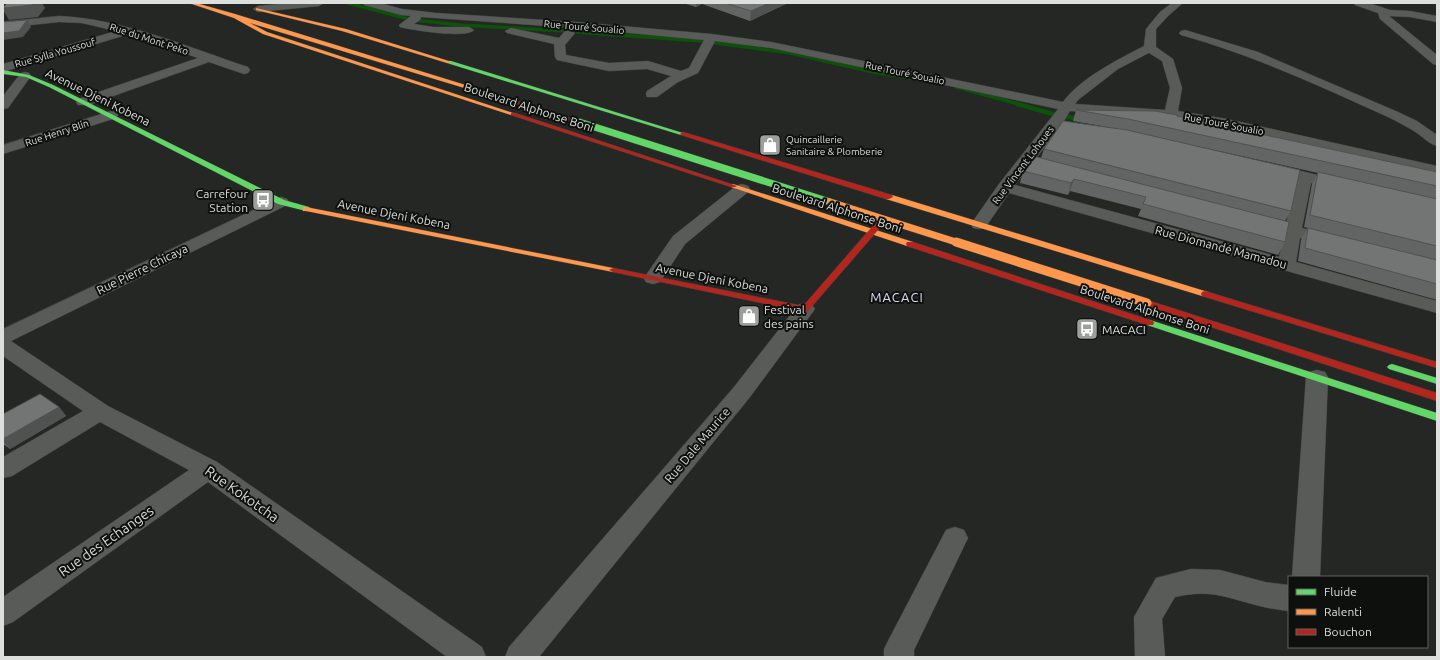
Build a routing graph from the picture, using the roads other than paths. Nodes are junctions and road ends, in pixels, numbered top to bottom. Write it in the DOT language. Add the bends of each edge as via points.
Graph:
graph roads {
  1 [pos="192,3"];
  2 [pos="319,3"];
  3 [pos="368,3"];
  4 [pos="1178,3"];
  5 [pos="1359,3"];
  6 [pos="255,8"];
  7 [pos="1389,13"];
  8 [pos="423,14"];
  9 [pos="233,15"];
  10 [pos="1437,19"];
  11 [pos="3,25"];
  12 [pos="576,25"];
  13 [pos="477,30"];
  14 [pos="490,30"];
  15 [pos="130,31"];
  16 [pos="1185,34"];
  17 [pos="711,37"];
  18 [pos="560,42"];
  19 [pos="1150,48"];
  20 [pos="1432,53"];
  21 [pos="209,58"];
  22 [pos="1437,61"];
  23 [pos="3,68"];
  24 [pos="244,70"];
  25 [pos="3,72"];
  26 [pos="25,76"];
  27 [pos="681,76"];
  28 [pos="652,94"];
  29 [pos="83,102"];
  30 [pos="3,105"];
  31 [pos="563,107"];
  32 [pos="1067,107"];
  33 [pos="1171,114"];
  34 [pos="111,115"];
  35 [pos="1055,124"];
  36 [pos="1101,131"];
  37 [pos="1437,142"];
  38 [pos="3,150"];
  39 [pos="1259,166"];
  40 [pos="1437,171"];
  41 [pos="1304,176"];
  42 [pos="1005,187"];
  43 [pos="1356,188"];
  44 [pos="742,189"];
  45 [pos="900,200"];
  46 [pos="281,202"];
  47 [pos="1249,219"];
  48 [pos="980,224"];
  49 [pos="1293,231"];
  50 [pos="872,232"];
  51 [pos="1346,245"];
  52 [pos="1286,265"];
  53 [pos="654,278"];
  54 [pos="1437,307"];
  55 [pos="805,309"];
  56 [pos="3,337"];
  57 [pos="3,346"];
  58 [pos="1384,364"];
  59 [pos="1437,365"];
  60 [pos="1317,377"];
  61 [pos="1437,380"];
  62 [pos="1437,397"];
  63 [pos="100,412"];
  64 [pos="1437,417"];
  65 [pos="208,468"];
  66 [pos="3,469"];
  67 [pos="955,538"];
  68 [pos="1306,576"];
  69 [pos="1288,598"];
  70 [pos="3,613"];
  71 [pos="471,657"];
  72 [pos="520,657"];
  73 [pos="899,657"];
  74 [pos="1150,657"];
  1 -- 9 [label="street, Boulevard Alphonse Boni"];
  2 -- 6 [label="street"];
  3 -- 8 [label="street, Rue Touré Soualio" via="402,12"];
  4 -- 19 [label="street" via="1151,29"];
  5 -- 7 [label="street"];
  6 -- 31 [label="street, Boulevard Alphonse Boni"];
  6 -- 45 [label="street, Boulevard Alphonse Boni" via="344,30"];
  7 -- 10 [label="street"];
  7 -- 20 [label="street" via="1383,14"];
  8 -- 12 [label="street, Rue Touré Soualio" via="477,20"];
  8 -- 13 [label="street" via="404,25 433,30"];
  9 -- 44 [label="street, Boulevard Alphonse Boni" via="265,33"];
  9 -- 62 [label="street, Boulevard Alphonse Boni, bridge" via="422,72"];
  11 -- 15 [label="street, Rue du Mont Peko" via="75,19"];
  12 -- 17 [label="street, Rue Touré Soualio"];
  12 -- 18 [label="street"];
  14 -- 18 [label="street"];
  15 -- 21 [label="street, Rue du Mont Peko"];
  15 -- 23 [label="street, Rue Sylla Youssouf"];
  16 -- 37 [label="street" via="1255,56 1341,91 1405,120"];
  17 -- 27 [label="street" via="694,70"];
  17 -- 32 [label="street, Rue Touré Soualio" via="807,52"];
  18 -- 27 [label="street" via="561,58 566,60 609,67 648,65"];
  19 -- 32 [label="street, Rue Vincent Lohoues" via="1114,66 1073,96"];
  19 -- 33 [label="street" via="1167,59 1176,88"];
  20 -- 22 [label="street"];
  21 -- 24 [label="street, Rue du Mont Peko"];
  21 -- 29 [label="street"];
  25 -- 26 [label="street, Avenue Djeni Kobena"];
  26 -- 29 [label="street, Avenue Djeni Kobena"];
  26 -- 30 [label="street"];
  27 -- 28 [label="street"];
  29 -- 34 [label="street, Avenue Djeni Kobena"];
  32 -- 33 [label="street, Rue Touré Soualio"];
  32 -- 35 [label="street, Rue Vincent Lohoues"];
  33 -- 40 [label="street, Rue Touré Soualio" via="1233,124"];
  34 -- 38 [label="street, Rue Henry Blin"];
  34 -- 46 [label="street, Avenue Djeni Kobena"];
  35 -- 36 [label="street"];
  35 -- 42 [label="street, Rue Vincent Lohoues" via="1033,163"];
  39 -- 41 [label="street"];
  41 -- 43 [label="street"];
  41 -- 49 [label="street"];
  42 -- 48 [label="street, Rue Vincent Lohoues"];
  42 -- 52 [label="street, Rue Diomandé Mamadou"];
  44 -- 50 [label="street, Boulevard Alphonse Boni"];
  44 -- 53 [label="street" via="679,240"];
  45 -- 48 [label="street, Boulevard Alphonse Boni"];
  45 -- 50 [label="street, Rue Dale Maurice"];
  46 -- 53 [label="street, Avenue Djeni Kobena"];
  46 -- 56 [label="street, Rue Pierre Chicaya"];
  47 -- 49 [label="street"];
  48 -- 59 [label="street, Boulevard Alphonse Boni"];
  49 -- 51 [label="street"];
  49 -- 52 [label="street"];
  50 -- 55 [label="street, Rue Dale Maurice"];
  50 -- 60 [label="street, Boulevard Alphonse Boni"];
  52 -- 54 [label="street, Rue Diomandé Mamadou"];
  53 -- 55 [label="street, Avenue Djeni Kobena"];
  55 -- 72 [label="street, Rue Dale Maurice" via="742,392"];
  57 -- 63 [label="street, Rue Kokotcha"];
  58 -- 61 [label="street"];
  60 -- 64 [label="street, Boulevard Alphonse Boni"];
  60 -- 68 [label="street"];
  63 -- 65 [label="street, Rue Kokotcha"];
  63 -- 66 [label="street"];
  65 -- 70 [label="street, Rue des Echanges"];
  65 -- 71 [label="street, Rue Kokotcha"];
  67 -- 73 [label="street" via="899,649"];
  69 -- 74 [label="street" via="1265,595 1220,582 1191,581 1166,587 1148,617"];
}
